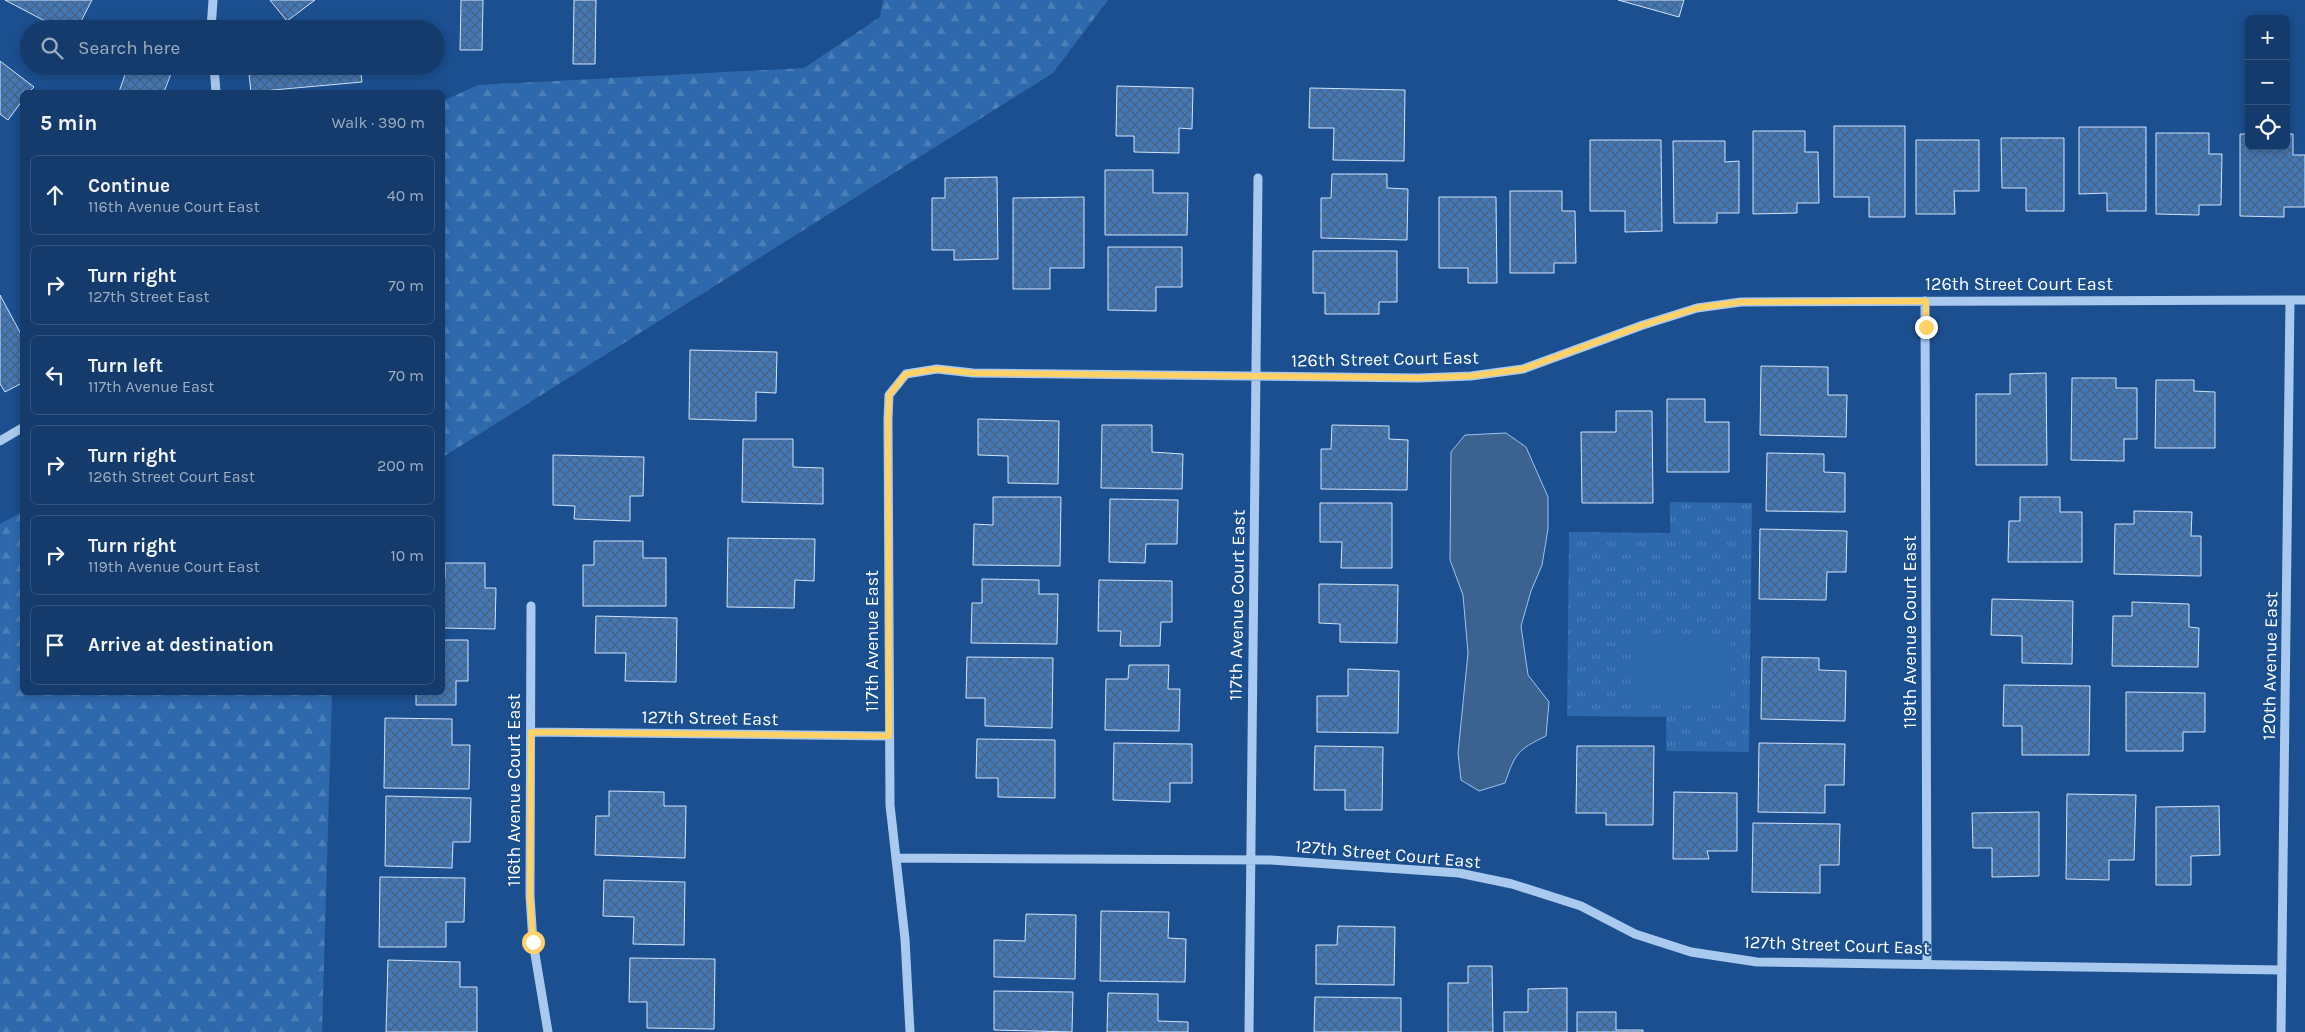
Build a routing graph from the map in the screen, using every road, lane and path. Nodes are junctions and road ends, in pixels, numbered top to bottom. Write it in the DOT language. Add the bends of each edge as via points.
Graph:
graph roads {
  1 [pos="213,0"];
  2 [pos="212,20"];
  3 [pos="215,75"];
  4 [pos="216,90"];
  5 [pos="1258,178"];
  6 [pos="2290,300"];
  7 [pos="2305,300"];
  8 [pos="1926,301"];
  9 [pos="906,374"];
  10 [pos="1256,376"];
  11 [pos="20,429"];
  12 [pos="0,441"];
  13 [pos="531,606"];
  14 [pos="531,732"];
  15 [pos="889,736"];
  16 [pos="896,858"];
  17 [pos="1251,860"];
  18 [pos="1928,963"];
  19 [pos="2282,970"];
  20 [pos="548,1032"];
  21 [pos="910,1032"];
  22 [pos="1249,1032"];
  23 [pos="2281,1032"];
  1 -- 2 [label="street"];
  3 -- 4 [label="street"];
  5 -- 10 [label="street, 117th Avenue Court East"];
  6 -- 7 [label="street, 126th Street Court East"];
  6 -- 8 [label="street, 126th Street Court East"];
  6 -- 19 [label="street, 120th Avenue East"];
  8 -- 10 [label="street, 126th Street Court East" via="1741,302 1697,308 1523,369 1471,376"];
  8 -- 18 [label="street, 119th Avenue Court East"];
  9 -- 10 [label="street, 126th Street Court East" via="937,369 973,373"];
  9 -- 15 [label="street, 117th Avenue East" via="889,395"];
  10 -- 17 [label="street, 117th Avenue Court East"];
  11 -- 12 [label="street"];
  13 -- 14 [label="street, 116th Avenue Court East"];
  14 -- 15 [label="street, 127th Street East"];
  14 -- 20 [label="street, 116th Avenue Court East" via="530,906"];
  15 -- 16 [label="street, 117th Avenue East" via="890,805"];
  16 -- 17 [label="street, 127th Street Court East"];
  16 -- 21 [label="street, 117th Avenue East"];
  17 -- 18 [label="street, 127th Street Court East" via="1459,873 1512,884 1581,906 1635,934 1691,952 1757,962"];
  17 -- 22 [label="street, 117th Avenue Court East"];
  18 -- 19 [label="street, 127th Street Court East"];
  19 -- 23 [label="street, 120th Avenue East"];
}
